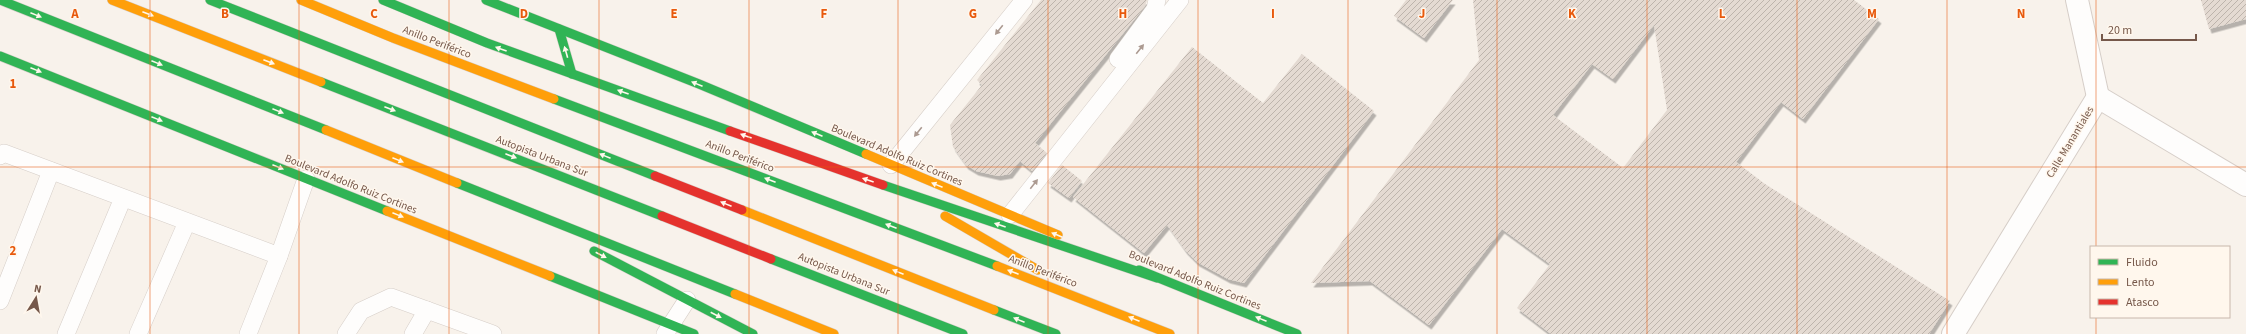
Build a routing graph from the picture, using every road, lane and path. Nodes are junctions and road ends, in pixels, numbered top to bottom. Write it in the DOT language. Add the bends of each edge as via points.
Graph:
graph roads {
  1 [pos="0,0"];
  2 [pos="112,0"];
  3 [pos="210,0"];
  4 [pos="301,0"];
  5 [pos="383,0"];
  6 [pos="486,0"];
  7 [pos="1024,0"];
  8 [pos="1180,0"];
  9 [pos="2077,0"];
  10 [pos="1158,3"];
  11 [pos="559,29"];
  12 [pos="0,56"];
  13 [pos="572,74"];
  14 [pos="2098,97"];
  15 [pos="1093,108"];
  16 [pos="0,156"];
  17 [pos="891,165"];
  18 [pos="51,171"];
  19 [pos="306,179"];
  20 [pos="2246,185"];
  21 [pos="479,192"];
  22 [pos="905,193"];
  23 [pos="123,198"];
  24 [pos="1010,214"];
  25 [pos="187,222"];
  26 [pos="562,235"];
  27 [pos="583,246"];
  28 [pos="279,256"];
  29 [pos="1157,278"];
  30 [pos="687,300"];
  31 [pos="0,301"];
  32 [pos="1092,302"];
  33 [pos="427,310"];
  34 [pos="668,329"];
  35 [pos="66,334"];
  36 [pos="138,334"];
  37 [pos="248,334"];
  38 [pos="346,334"];
  39 [pos="413,334"];
  40 [pos="493,334"];
  41 [pos="694,334"];
  42 [pos="753,334"];
  43 [pos="834,334"];
  44 [pos="963,334"];
  45 [pos="1056,334"];
  46 [pos="1170,334"];
  47 [pos="1297,334"];
  48 [pos="1953,334"];
  1 -- 21 [label="main road, one-way"];
  2 -- 44 [label="main road, Autopista Urbana Sur, one-way"];
  45 -- 3 [label="main road, Autopista Urbana Sur, one-way"];
  32 -- 4 [label="main road, Anillo Periférico, one-way" via="393,38"];
  13 -- 5 [label="main road, one-way" via="487,43"];
  6 -- 11 [label="main road, Boulevard Adolfo Ruiz Cortines"];
  7 -- 17 [label="lane, one-way"];
  15 -- 8 [label="lane, one-way"];
  9 -- 14 [label="street"];
  10 -- 15 [label="lane" via="1104,77"];
  13 -- 11 [label="main road, one-way"];
  17 -- 11 [label="main road, Boulevard Adolfo Ruiz Cortines, one-way" via="699,84"];
  12 -- 19 [label="main road, Boulevard Adolfo Ruiz Cortines, one-way"];
  22 -- 13 [label="main road, one-way"];
  14 -- 20 [label="street, Calle Manantiales"];
  14 -- 48 [label="street, Calle Manantiales"];
  24 -- 15 [label="lane, one-way"];
  16 -- 18 [label="lane" via="4,153"];
  24 -- 17 [label="main road, Boulevard Adolfo Ruiz Cortines, one-way"];
  18 -- 23 [label="lane"];
  18 -- 31 [label="lane"];
  19 -- 28 [label="lane"];
  19 -- 34 [label="main road, Boulevard Adolfo Ruiz Cortines, one-way"];
  21 -- 26 [label="main road"];
  21 -- 43 [label="main road"];
  29 -- 22 [label="main road, one-way"];
  22 -- 32 [label="main road"];
  23 -- 25 [label="lane"];
  23 -- 35 [label="lane"];
  29 -- 24 [label="main road, Boulevard Adolfo Ruiz Cortines, one-way"];
  25 -- 28 [label="lane"];
  25 -- 36 [label="lane"];
  27 -- 30 [label="main road, one-way"];
  28 -- 37 [label="lane"];
  47 -- 29 [label="main road, Boulevard Adolfo Ruiz Cortines, one-way"];
  30 -- 34 [label="lane"];
  30 -- 42 [label="main road, one-way"];
  46 -- 32 [label="main road, Anillo Periférico, one-way"];
  33 -- 38 [label="lane" via="391,297 361,311"];
  33 -- 39 [label="lane"];
  33 -- 40 [label="lane"];
  34 -- 41 [label="main road, Boulevard Adolfo Ruiz Cortines"];
}
